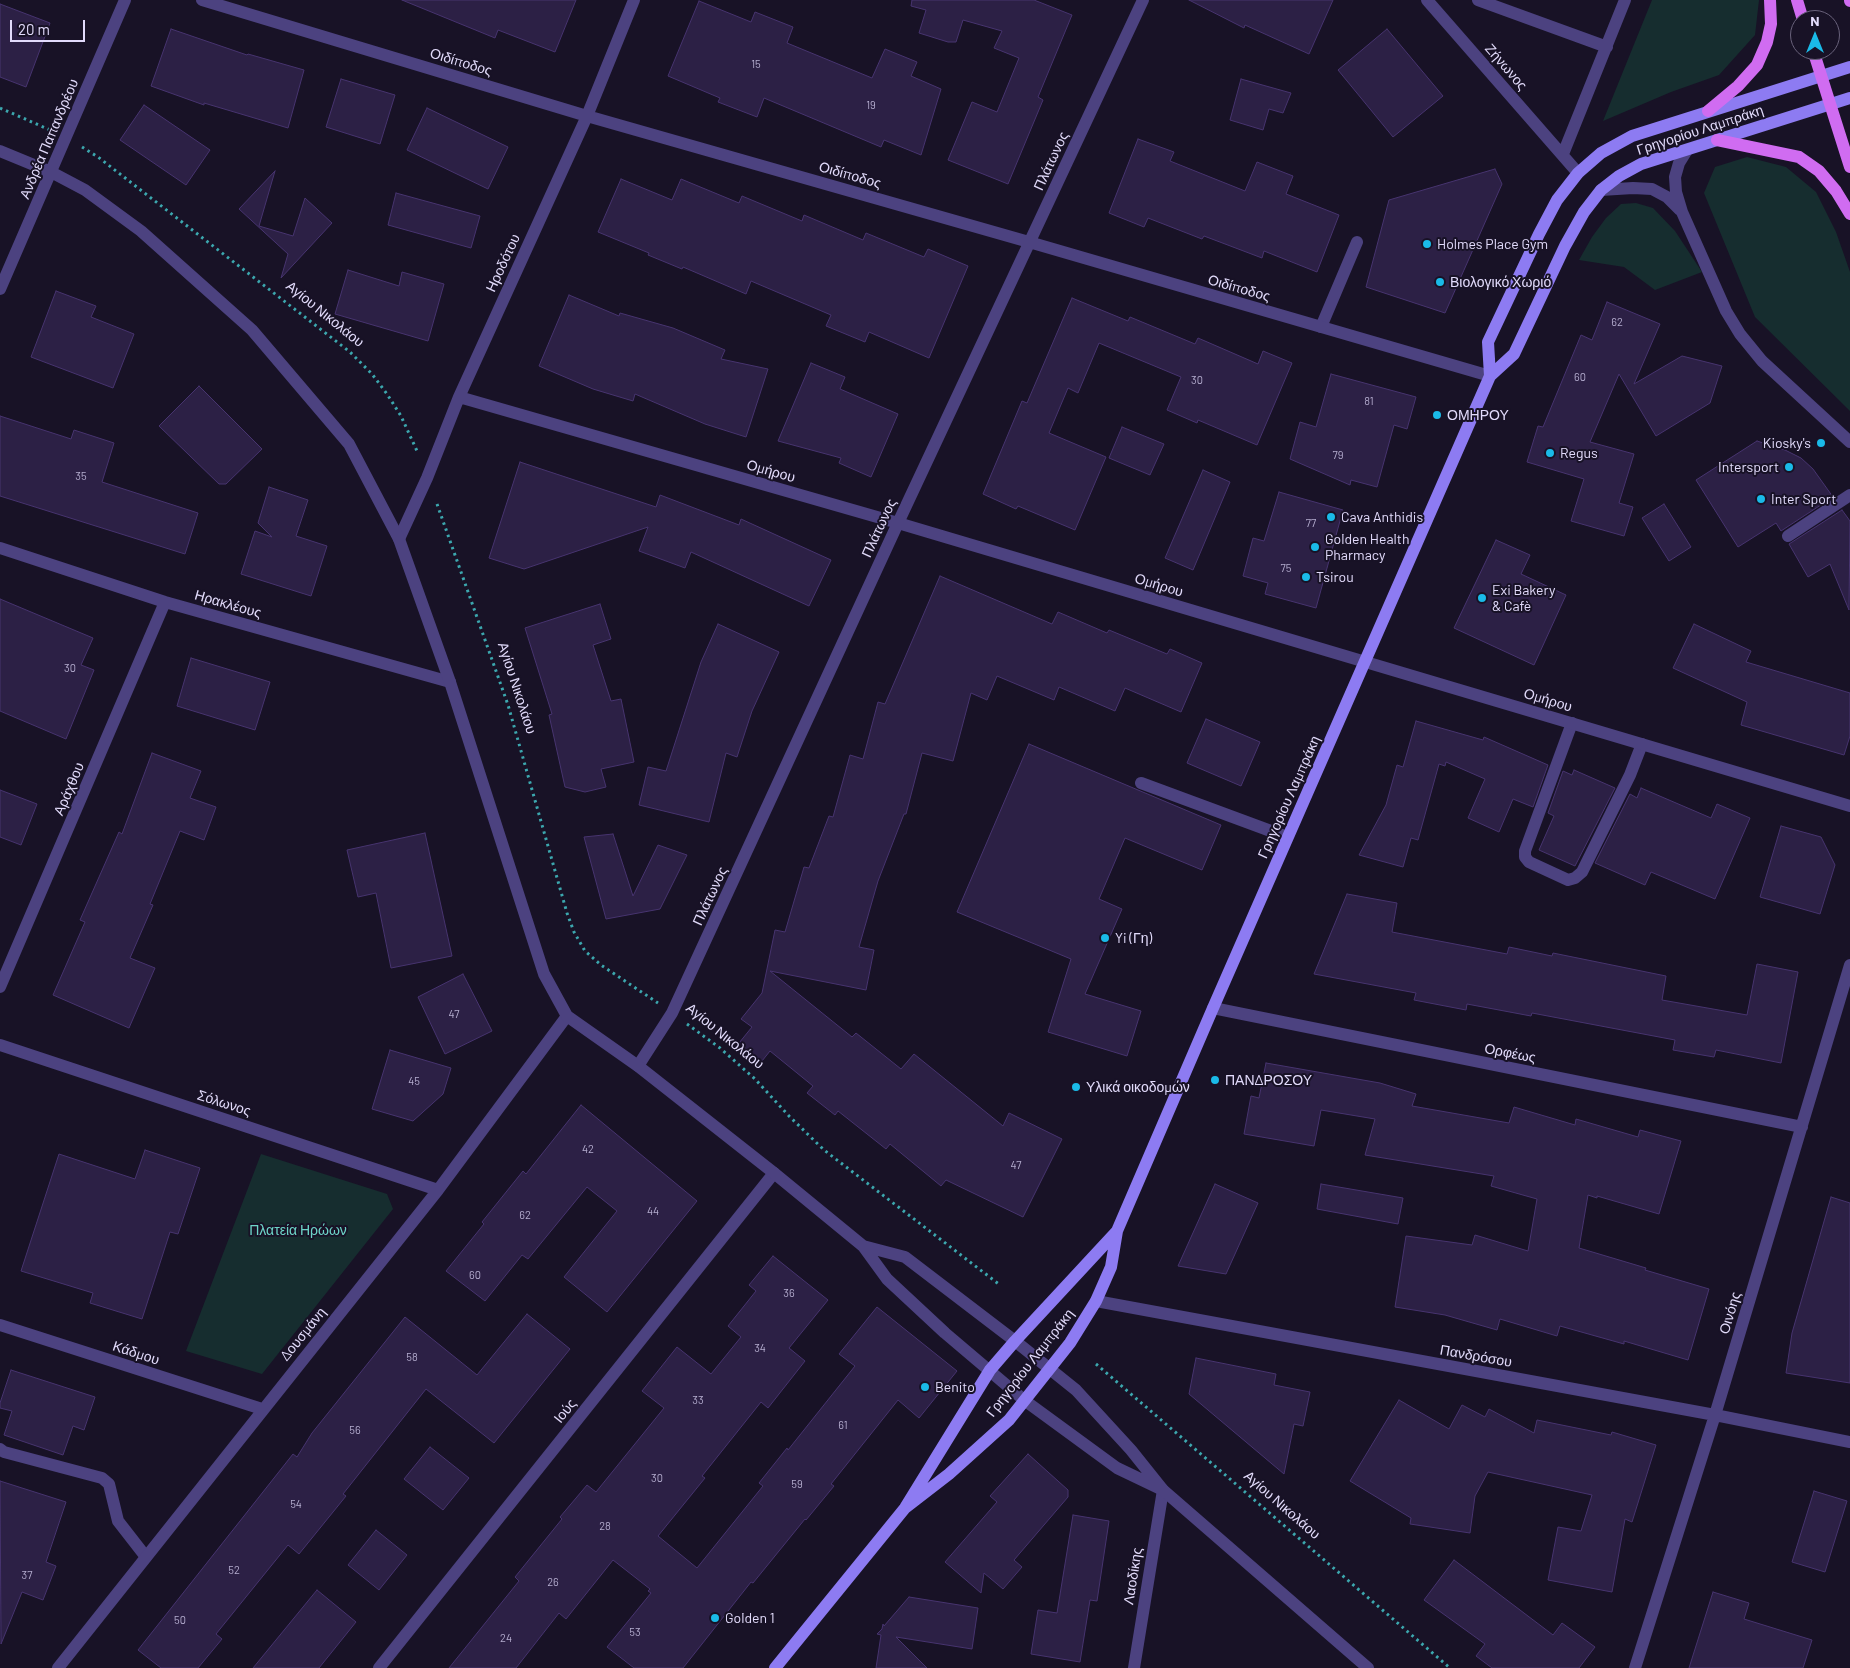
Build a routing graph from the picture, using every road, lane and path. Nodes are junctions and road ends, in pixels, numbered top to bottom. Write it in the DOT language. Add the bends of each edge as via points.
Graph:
graph roads {
  1 [pos="126,0"];
  2 [pos="202,0"];
  3 [pos="634,0"];
  4 [pos="1143,0"];
  5 [pos="1427,0"];
  6 [pos="1478,0"];
  7 [pos="1625,0"];
  8 [pos="1770,0"];
  9 [pos="1607,47"];
  10 [pos="1816,60"];
  11 [pos="1850,67"];
  12 [pos="1822,76"];
  13 [pos="1850,98"];
  14 [pos="1830,104"];
  15 [pos="0,108"];
  16 [pos="1708,111"];
  17 [pos="587,116"];
  18 [pos="66,138"];
  19 [pos="1717,140"];
  20 [pos="1687,150"];
  21 [pos="0,151"];
  22 [pos="1563,154"];
  23 [pos="1850,167"];
  24 [pos="51,172"];
  25 [pos="1578,173"];
  26 [pos="1601,190"];
  27 [pos="1682,212"];
  28 [pos="1850,214"];
  29 [pos="1029,242"];
  30 [pos="1357,242"];
  31 [pos="0,289"];
  32 [pos="1322,327"];
  33 [pos="1490,376"];
  34 [pos="459,397"];
  35 [pos="1850,442"];
  36 [pos="428,478"];
  37 [pos="1850,495"];
  38 [pos="898,523"];
  39 [pos="1788,536"];
  40 [pos="399,539"];
  41 [pos="0,548"];
  42 [pos="165,602"];
  43 [pos="1364,661"];
  44 [pos="450,682"];
  45 [pos="1572,723"];
  46 [pos="1642,744"];
  47 [pos="1141,783"];
  48 [pos="1850,806"];
  49 [pos="1288,837"];
  50 [pos="1850,965"];
  51 [pos="0,987"];
  52 [pos="1213,1008"];
  53 [pos="672,1013"];
  54 [pos="567,1016"];
  55 [pos="0,1046"];
  56 [pos="638,1066"];
  57 [pos="1802,1127"];
  58 [pos="774,1173"];
  59 [pos="438,1190"];
  60 [pos="1117,1231"];
  61 [pos="863,1246"];
  62 [pos="1000,1285"];
  63 [pos="1096,1301"];
  64 [pos="0,1325"];
  65 [pos="1015,1340"];
  66 [pos="1096,1364"];
  67 [pos="1049,1368"];
  68 [pos="990,1370"];
  69 [pos="1024,1400"];
  70 [pos="262,1409"];
  71 [pos="1715,1416"];
  72 [pos="1850,1442"];
  73 [pos="0,1449"];
  74 [pos="1163,1490"];
  75 [pos="905,1508"];
  76 [pos="146,1557"];
  77 [pos="58,1668"];
  78 [pos="379,1668"];
  79 [pos="775,1668"];
  80 [pos="1134,1668"];
  81 [pos="1368,1668"];
  82 [pos="1450,1668"];
  83 [pos="1635,1668"];
  1 -- 18 [label="street, Ανδρέα Παπανδρέου"];
  2 -- 17 [label="street, Οιδίποδος"];
  3 -- 17 [label="street, Ηροδότου"];
  4 -- 29 [label="street, Πλάτωνος"];
  5 -- 22 [label="street, Ζήνωνος"];
  6 -- 9 [label="street"];
  7 -- 9 [label="street"];
  8 -- 16 [label="main road" via="1771,24 1757,65"];
  9 -- 22 [label="street"];
  10 -- 12 [label="main road"];
  11 -- 12 [label="main road, Γρηγορίου Λαμπράκη"];
  12 -- 14 [label="main road"];
  12 -- 16 [label="main road, Γρηγορίου Λαμπράκη"];
  13 -- 14 [label="main road, Γρηγορίου Λαμπράκη"];
  14 -- 19 [label="main road, Γρηγορίου Λαμπράκη"];
  14 -- 23 [label="main road"];
  15 -- 18 [label="path, Αγίου Νικολάου"];
  16 -- 25 [label="main road, Γρηγορίου Λαμπράκη" via="1632,136 1601,153"];
  17 -- 29 [label="street, Οιδίποδος"];
  17 -- 34 [label="street, Ηροδότου"];
  18 -- 24 [label="street, Ανδρέα Παπανδρέου"];
  18 -- 36 [label="path, Αγίου Νικολάου" via="98,157 350,352 372,374 401,416"];
  19 -- 20 [label="main road, Γρηγορίου Λαμπράκη"];
  19 -- 28 [label="main road" via="1799,158 1819,171"];
  20 -- 26 [label="main road, Γρηγορίου Λαμπράκη" via="1641,164"];
  20 -- 27 [label="street" via="1675,177"];
  21 -- 24 [label="street"];
  22 -- 25 [label="street"];
  24 -- 31 [label="street, Ανδρέα Παπανδρέου"];
  24 -- 40 [label="street" via="85,190 141,231 252,330 349,444"];
  25 -- 33 [label="main road, Γρηγορίου Λαμπράκη" via="1539,234 1488,342"];
  26 -- 27 [label="street" via="1652,189 1667,197"];
  26 -- 33 [label="main road, Γρηγορίου Λαμπράκη" via="1565,246 1514,354"];
  27 -- 35 [label="street" via="1726,311 1740,334 1762,361"];
  29 -- 32 [label="street, Οιδίποδος"];
  29 -- 38 [label="street, Πλάτωνος"];
  30 -- 32 [label="street"];
  32 -- 33 [label="street, Οιδίποδος"];
  33 -- 43 [label="main road, Γρηγορίου Λαμπράκη"];
  34 -- 36 [label="street, Ηροδότου"];
  34 -- 38 [label="street, Ομήρου"];
  36 -- 40 [label="street, Ηροδότου"];
  36 -- 53 [label="path, Αγίου Νικολάου" via="508,705 574,932 585,951 601,965"];
  37 -- 39 [label="street"];
  38 -- 43 [label="street, Ομήρου"];
  38 -- 53 [label="street, Πλάτωνος"];
  40 -- 44 [label="street"];
  41 -- 42 [label="street, Ηρακλέους"];
  42 -- 44 [label="street, Ηρακλέους"];
  42 -- 51 [label="street, Αράχθου"];
  43 -- 45 [label="street, Ομήρου"];
  43 -- 49 [label="main road, Γρηγορίου Λαμπράκη"];
  44 -- 54 [label="street" via="544,974"];
  45 -- 46 [label="street, Ομήρου"];
  45 -- 46 [label="street" via="1525,857 1529,862 1568,880 1582,872"];
  46 -- 48 [label="street, Ομήρου"];
  47 -- 49 [label="street"];
  49 -- 52 [label="main road, Γρηγορίου Λαμπράκη"];
  50 -- 57 [label="street, Οινόης"];
  52 -- 57 [label="street, Ορφέως"];
  52 -- 60 [label="main road, Γρηγορίου Λαμπράκη"];
  53 -- 56 [label="street, Πλάτωνος"];
  53 -- 62 [label="path, Αγίου Νικολάου" via="749,1073 824,1150"];
  54 -- 56 [label="street"];
  54 -- 59 [label="street, Δουσμάνη"];
  55 -- 59 [label="street, Σόλωνος"];
  56 -- 58 [label="street"];
  57 -- 71 [label="street, Οινόης"];
  58 -- 61 [label="street"];
  58 -- 78 [label="street, Ιούς"];
  59 -- 70 [label="street, Δουσμάνη"];
  60 -- 63 [label="main road, Γρηγορίου Λαμπράκη" via="1111,1267"];
  60 -- 65 [label="main road, Γρηγορίου Λαμπράκη"];
  61 -- 65 [label="street" via="906,1257"];
  61 -- 68 [label="street" via="887,1279"];
  63 -- 67 [label="main road, Γρηγορίου Λαμπράκη" via="1070,1343"];
  63 -- 71 [label="street, Πανδρόσου"];
  64 -- 70 [label="street, Κάδμου"];
  65 -- 67 [label="street"];
  65 -- 68 [label="main road, Γρηγορίου Λαμπράκη"];
  66 -- 82 [label="path, Αγίου Νικολάου"];
  67 -- 69 [label="main road, Γρηγορίου Λαμπράκη"];
  67 -- 74 [label="street" via="1082,1396"];
  68 -- 69 [label="street"];
  68 -- 75 [label="main road, Γρηγορίου Λαμπράκη"];
  69 -- 74 [label="street" via="1117,1468"];
  69 -- 75 [label="main road, Γρηγορίου Λαμπράκη" via="1009,1420"];
  70 -- 76 [label="street, Δουσμάνη"];
  71 -- 72 [label="street, Πανδρόσου"];
  71 -- 83 [label="street, Οινόης"];
  73 -- 76 [label="street" via="102,1478 109,1484 118,1521"];
  74 -- 80 [label="street, Λαοδίκης"];
  74 -- 81 [label="street"];
  75 -- 79 [label="main road, Γρηγορίου Λαμπράκη"];
  76 -- 77 [label="street, Δουσμάνη"];
}
